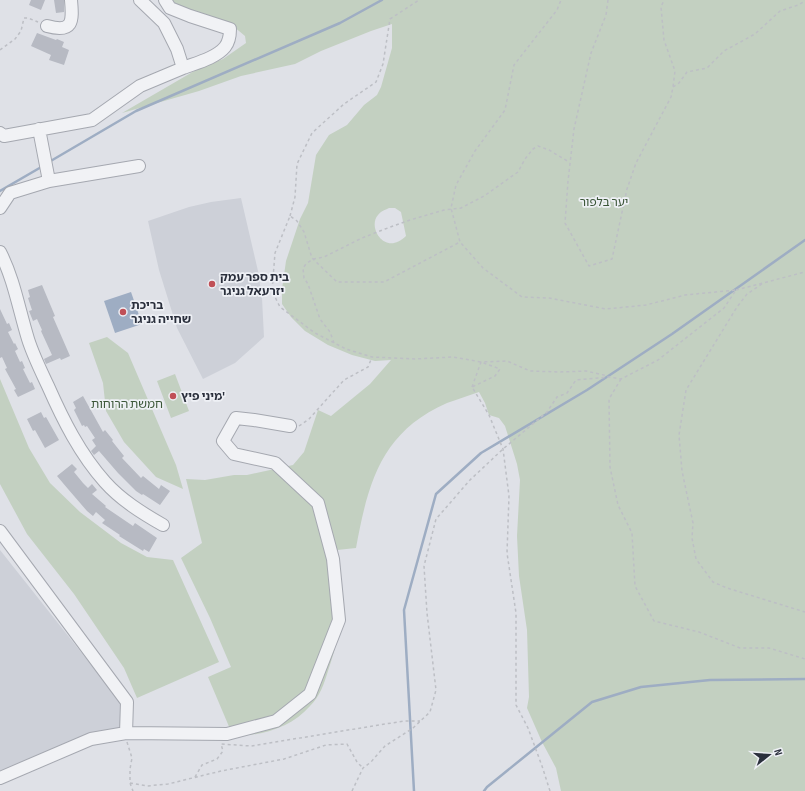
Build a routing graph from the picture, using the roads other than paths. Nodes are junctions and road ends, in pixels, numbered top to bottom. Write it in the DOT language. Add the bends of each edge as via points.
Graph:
graph roads {
  1 [pos="70,0"];
  2 [pos="140,0"];
  3 [pos="165,0"];
  4 [pos="47,26"];
  5 [pos="182,68"];
  6 [pos="39,129"];
  7 [pos="0,132"];
  8 [pos="139,166"];
  9 [pos="49,181"];
  10 [pos="0,208"];
  11 [pos="0,252"];
  12 [pos="290,426"];
  13 [pos="163,525"];
  14 [pos="0,531"];
  15 [pos="126,733"];
  16 [pos="0,778"];
  1 -- 4 [label="street" via="70,25 62,29"];
  2 -- 5 [label="street" via="164,23"];
  3 -- 5 [label="street" via="170,8 230,28 226,46 215,55"];
  5 -- 6 [label="street" via="140,86 92,120"];
  6 -- 7 [label="street" via="4,136"];
  6 -- 9 [label="street"];
  8 -- 9 [label="street"];
  9 -- 10 [label="street" via="10,194"];
  11 -- 13 [label="street" via="39,367 79,448 106,483 122,498"];
  12 -- 15 [label="street" via="236,418 224,441 234,454 275,462 318,503 333,559 339,620 310,694 276,722 227,734"];
  14 -- 15 [label="street" via="127,702"];
  15 -- 16 [label="street" via="91,739"];
}
